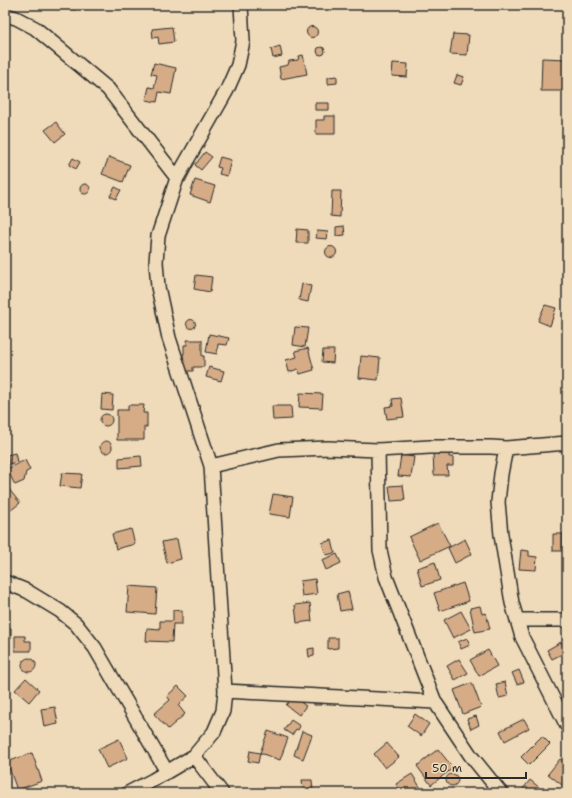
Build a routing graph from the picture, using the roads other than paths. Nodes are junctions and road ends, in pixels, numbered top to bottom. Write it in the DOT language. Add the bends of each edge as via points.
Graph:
graph roads {
  1 [pos="240,5"];
  2 [pos="5,15"];
  3 [pos="177,178"];
  4 [pos="567,443"];
  5 [pos="506,448"];
  6 [pos="378,450"];
  7 [pos="211,466"];
  8 [pos="5,582"];
  9 [pos="517,620"];
  10 [pos="567,620"];
  11 [pos="225,691"];
  12 [pos="435,702"];
  13 [pos="567,726"];
  14 [pos="194,756"];
  15 [pos="167,772"];
  16 [pos="128,793"];
  17 [pos="222,793"];
  18 [pos="501,793"];
  1 -- 3 [label="street" via="243,41 238,65 227,90"];
  2 -- 3 [label="street" via="35,28 108,89"];
  3 -- 7 [label="street" via="158,236 158,287 169,338"];
  4 -- 5 [label="street"];
  5 -- 6 [label="street" via="430,447"];
  5 -- 9 [label="street" via="498,502 512,603"];
  6 -- 7 [label="street" via="279,450"];
  6 -- 12 [label="street" via="380,550 386,577"];
  7 -- 11 [label="street"];
  8 -- 15 [label="street" via="60,611 76,624 95,648"];
  9 -- 10 [label="street"];
  9 -- 13 [label="street" via="530,655"];
  11 -- 12 [label="street"];
  11 -- 14 [label="street" via="223,711 214,732"];
  12 -- 18 [label="street" via="471,756"];
  14 -- 15 [label="street"];
  14 -- 17 [label="street"];
  15 -- 16 [label="street"];
}
